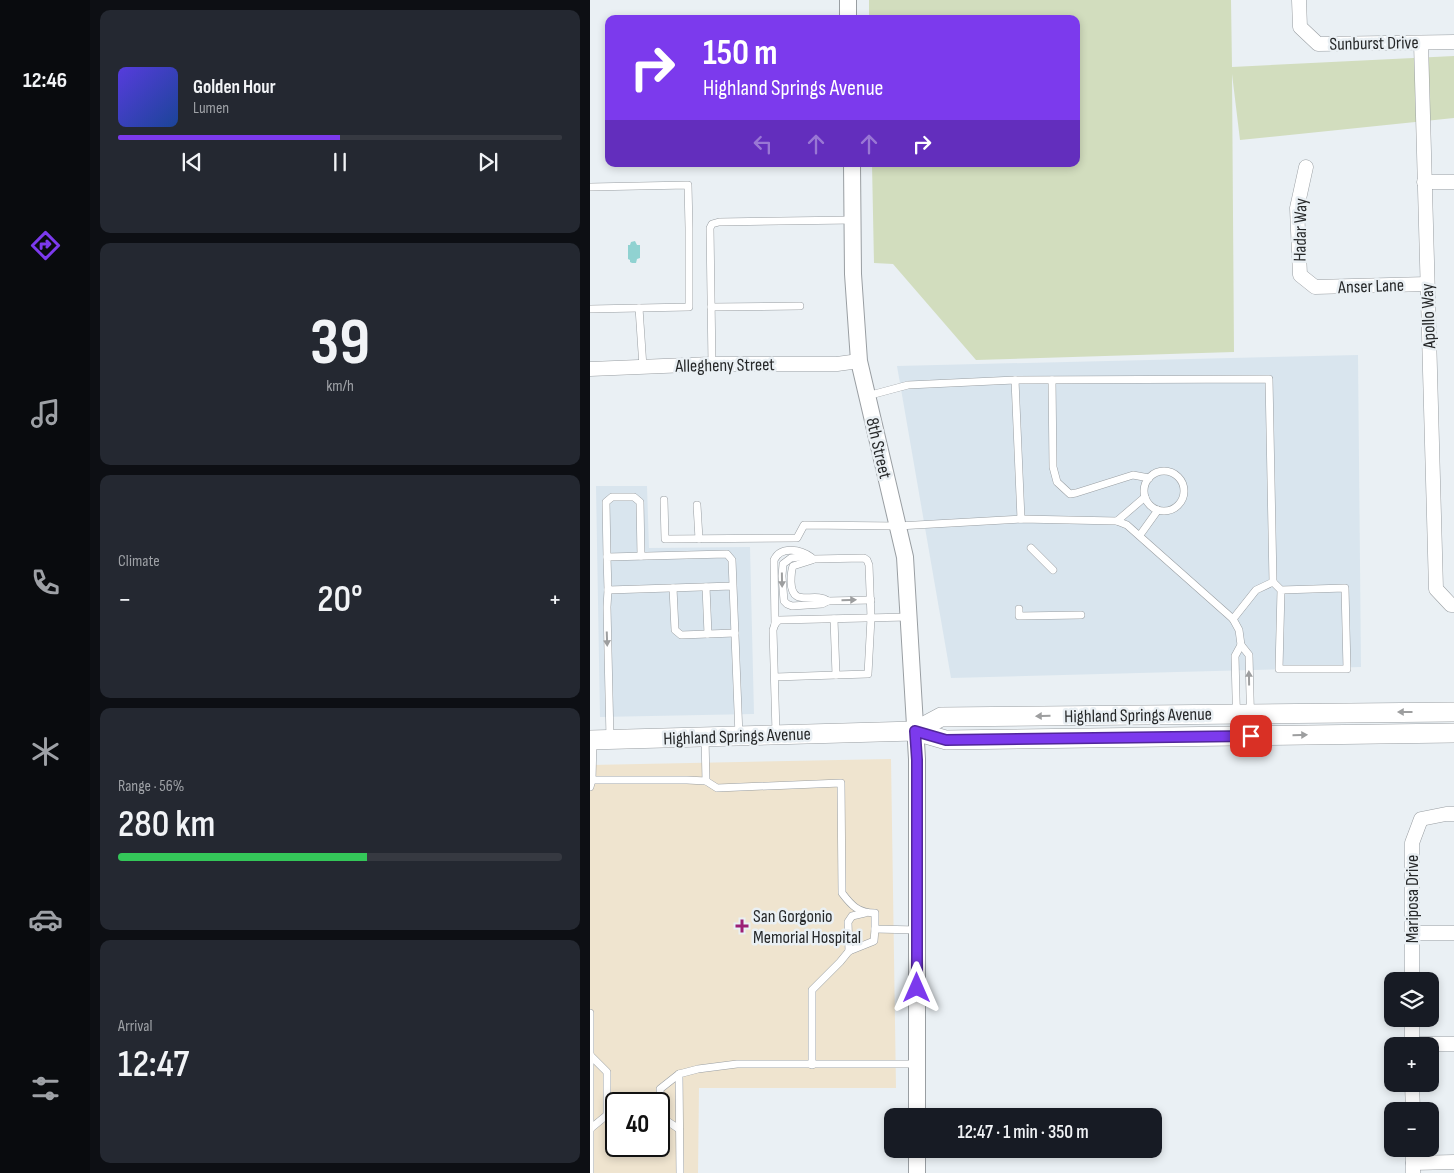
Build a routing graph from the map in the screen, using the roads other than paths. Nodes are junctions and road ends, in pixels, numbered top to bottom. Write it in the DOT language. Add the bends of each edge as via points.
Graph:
graph roads {
  1 [pos="848,0"];
  2 [pos="1299,0"];
  3 [pos="848,15"];
  4 [pos="1454,42"];
  5 [pos="1421,43"];
  6 [pos="852,167"];
  7 [pos="1306,167"];
  8 [pos="1424,182"];
  9 [pos="1454,182"];
  10 [pos="590,187"];
  11 [pos="853,220"];
  12 [pos="1427,284"];
  13 [pos="1315,287"];
  14 [pos="800,306"];
  15 [pos="711,307"];
  16 [pos="639,308"];
  17 [pos="590,309"];
  18 [pos="859,361"];
  19 [pos="712,364"];
  20 [pos="643,367"];
  21 [pos="590,368"];
  22 [pos="1015,380"];
  23 [pos="1052,380"];
  24 [pos="866,396"];
  25 [pos="1148,478"];
  26 [pos="1145,497"];
  27 [pos="664,500"];
  28 [pos="697,505"];
  29 [pos="1158,510"];
  30 [pos="1021,519"];
  31 [pos="1116,521"];
  32 [pos="898,526"];
  33 [pos="1140,535"];
  34 [pos="699,539"];
  35 [pos="1031,548"];
  36 [pos="641,556"];
  37 [pos="607,557"];
  38 [pos="814,559"];
  39 [pos="1054,570"];
  40 [pos="1273,582"];
  41 [pos="733,586"];
  42 [pos="706,587"];
  43 [pos="673,588"];
  44 [pos="608,590"];
  45 [pos="1280,590"];
  46 [pos="871,600"];
  47 [pos="828,601"];
  48 [pos="1454,605"];
  49 [pos="1019,608"];
  50 [pos="1081,615"];
  51 [pos="909,617"];
  52 [pos="872,618"];
  53 [pos="834,619"];
  54 [pos="1232,619"];
  55 [pos="775,624"];
  56 [pos="735,633"];
  57 [pos="708,634"];
  58 [pos="1241,645"];
  59 [pos="836,675"];
  60 [pos="775,677"];
  61 [pos="1454,712"];
  62 [pos="1244,713"];
  63 [pos="915,731"];
  64 [pos="1454,733"];
  65 [pos="776,735"];
  66 [pos="739,736"];
  67 [pos="1244,736"];
  68 [pos="705,737"];
  69 [pos="598,740"];
  70 [pos="706,781"];
  71 [pos="591,784"];
  72 [pos="1454,814"];
  73 [pos="866,913"];
  74 [pos="874,929"];
  75 [pos="917,930"];
  76 [pos="1412,933"];
  77 [pos="1454,933"];
  78 [pos="849,951"];
  79 [pos="1412,972"];
  80 [pos="590,1013"];
  81 [pos="1439,1044"];
  82 [pos="1454,1044"];
  83 [pos="590,1055"];
  84 [pos="812,1064"];
  85 [pos="917,1064"];
  86 [pos="679,1074"];
  87 [pos="917,1108"];
  88 [pos="590,1129"];
  89 [pos="679,1129"];
  90 [pos="917,1158"];
  91 [pos="1412,1161"];
  92 [pos="1454,1162"];
  93 [pos="590,1173"];
  94 [pos="680,1173"];
  95 [pos="917,1173"];
  1 -- 3 [label="street"];
  2 -- 5 [label="street, Sunburst Drive" via="1300,27 1318,44"];
  4 -- 5 [label="street, Sunburst Drive"];
  5 -- 8 [label="street, Apollo Way"];
  6 -- 11 [label="street, 8th Street"];
  7 -- 13 [label="street, Hadar Way" via="1297,208 1300,276"];
  8 -- 9 [label="street"];
  8 -- 12 [label="street, Apollo Way"];
  10 -- 16 [label="lane" via="688,185 689,307"];
  11 -- 15 [label="lane" via="712,224"];
  11 -- 18 [label="street, 8th Street"];
  12 -- 13 [label="street, Anser Lane"];
  12 -- 48 [label="street, Apollo Way" via="1436,589"];
  14 -- 15 [label="lane"];
  15 -- 19 [label="lane"];
  16 -- 17 [label="lane"];
  16 -- 20 [label="lane"];
  18 -- 19 [label="street, Allegheny Street" via="837,364"];
  18 -- 24 [label="street, 8th Street"];
  19 -- 20 [label="street, Allegheny Street"];
  20 -- 21 [label="street, Allegheny Street"];
  22 -- 23 [label="lane"];
  22 -- 24 [label="lane" via="908,385"];
  22 -- 30 [label="lane"];
  23 -- 25 [label="lane" via="1053,467 1057,482 1070,494 1133,475"];
  23 -- 40 [label="lane" via="1269,379"];
  24 -- 32 [label="street, 8th Street"];
  25 -- 26 [label="lane"];
  25 -- 29 [label="lane" via="1160,472 1172,473 1184,488 1181,501 1176,506 1171,510"];
  26 -- 29 [label="lane"];
  26 -- 31 [label="lane"];
  27 -- 34 [label="lane" via="664,539"];
  28 -- 34 [label="lane"];
  29 -- 33 [label="lane"];
  30 -- 31 [label="lane"];
  30 -- 32 [label="lane"];
  31 -- 33 [label="lane"];
  32 -- 34 [label="lane" via="804,525 797,538"];
  32 -- 51 [label="street, 8th Street" via="905,557"];
  33 -- 54 [label="lane"];
  35 -- 39 [label="lane"];
  36 -- 37 [label="lane"];
  36 -- 37 [label="lane" via="640,502 634,497 612,497 606,502"];
  36 -- 41 [label="lane" via="727,554 732,560"];
  37 -- 44 [label="lane"];
  38 -- 46 [label="lane" via="867,560"];
  38 -- 47 [label="lane" via="793,566 792,592 800,598 824,598"];
  38 -- 47 [label="lane, one-way" via="791,558 784,564 784,601 792,606"];
  38 -- 55 [label="lane" via="797,550 776,555"];
  40 -- 45 [label="lane"];
  40 -- 54 [label="lane" via="1256,590"];
  41 -- 42 [label="lane"];
  41 -- 56 [label="lane"];
  42 -- 43 [label="lane"];
  42 -- 57 [label="lane"];
  43 -- 44 [label="lane"];
  43 -- 57 [label="lane" via="676,630 681,635"];
  44 -- 69 [label="lane, one-way"];
  45 -- 45 [label="lane" via="1279,669 1347,669 1345,588"];
  47 -- 46 [label="lane, one-way"];
  46 -- 52 [label="lane"];
  49 -- 50 [label="lane" via="1019,616"];
  51 -- 52 [label="lane"];
  51 -- 63 [label="street, 8th Street"];
  52 -- 53 [label="lane"];
  52 -- 59 [label="lane" via="868,674"];
  53 -- 55 [label="lane" via="779,620"];
  53 -- 59 [label="lane"];
  54 -- 58 [label="lane" via="1239,630"];
  55 -- 60 [label="lane"];
  56 -- 57 [label="lane"];
  56 -- 66 [label="lane"];
  58 -- 62 [label="lane" via="1235,656"];
  62 -- 58 [label="lane, one-way" via="1249,655"];
  59 -- 60 [label="lane"];
  60 -- 65 [label="lane"];
  61 -- 62 [label="main road, Highland Springs Avenue, one-way"];
  62 -- 63 [label="main road, Highland Springs Avenue, one-way" via="941,717"];
  62 -- 67 [label="lane"];
  62 -- 67 [label="lane"];
  63 -- 65 [label="main road, Highland Springs Avenue"];
  63 -- 67 [label="main road, Highland Springs Avenue" via="946,740"];
  63 -- 75 [label="street, 8th Street"];
  67 -- 64 [label="main road, Highland Springs Avenue, one-way"];
  65 -- 66 [label="main road, Highland Springs Avenue"];
  66 -- 68 [label="main road, Highland Springs Avenue"];
  68 -- 69 [label="main road, Highland Springs Avenue"];
  68 -- 70 [label="lane"];
  69 -- 71 [label="lane"];
  70 -- 71 [label="lane"];
  70 -- 73 [label="lane" via="717,788 841,783 842,892 852,906"];
  72 -- 76 [label="street, Mariposa Drive" via="1421,819 1412,843"];
  73 -- 74 [label="lane" via="875,913"];
  73 -- 78 [label="lane" via="852,916 848,922"];
  74 -- 75 [label="lane"];
  74 -- 78 [label="lane" via="874,941"];
  75 -- 85 [label="street, 8th Street"];
  76 -- 77 [label="street"];
  76 -- 79 [label="street, Mariposa Drive"];
  78 -- 84 [label="lane" via="812,990"];
  80 -- 83 [label="lane"];
  81 -- 82 [label="street"];
  83 -- 88 [label="lane"];
  83 -- 88 [label="lane" via="607,1072 607,1116"];
  84 -- 85 [label="lane"];
  84 -- 86 [label="lane" via="737,1064 698,1068"];
  85 -- 87 [label="street, 8th Street"];
  86 -- 89 [label="lane"];
  86 -- 89 [label="lane" via="660,1089 661,1117"];
  88 -- 93 [label="lane"];
  89 -- 94 [label="lane"];
  90 -- 95 [label="street"];
  91 -- 92 [label="street"];
}
